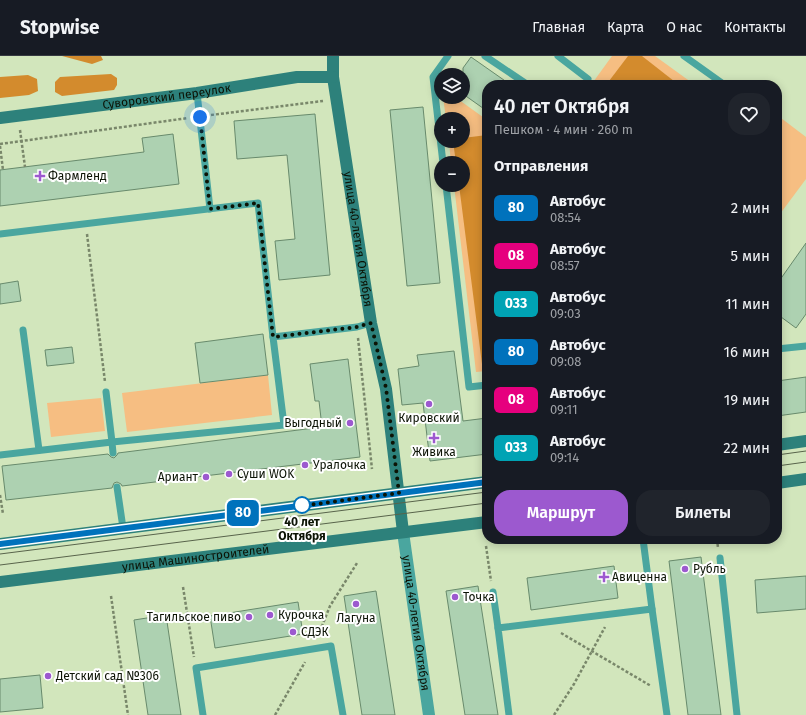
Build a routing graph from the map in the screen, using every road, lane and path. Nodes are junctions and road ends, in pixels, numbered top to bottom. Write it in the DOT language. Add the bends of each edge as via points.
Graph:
graph roads {
  1 [pos="333,56"];
  2 [pos="448,56"];
  3 [pos="485,56"];
  4 [pos="558,56"];
  5 [pos="684,56"];
  6 [pos="333,77"];
  7 [pos="588,79"];
  8 [pos="521,80"];
  9 [pos="718,80"];
  10 [pos="197,93"];
  11 [pos="326,100"];
  12 [pos="200,117"];
  13 [pos="0,118"];
  14 [pos="22,141"];
  15 [pos="0,145"];
  16 [pos="442,156"];
  17 [pos="25,167"];
  18 [pos="3,170"];
  19 [pos="447,192"];
  20 [pos="210,209"];
  21 [pos="85,224"];
  22 [pos="0,234"];
  23 [pos="371,323"];
  24 [pos="23,330"];
  25 [pos="273,337"];
  26 [pos="806,346"];
  27 [pos="782,348"];
  28 [pos="482,386"];
  29 [pos="106,392"];
  30 [pos="806,441"];
  31 [pos="112,442"];
  32 [pos="782,444"];
  33 [pos="39,450"];
  34 [pos="113,453"];
  35 [pos="0,455"];
  36 [pos="806,478"];
  37 [pos="782,482"];
  38 [pos="482,483"];
  39 [pos="117,487"];
  40 [pos="399,493"];
  41 [pos="0,495"];
  42 [pos="3,514"];
  43 [pos="482,523"];
  44 [pos="123,528"];
  45 [pos="404,532"];
  46 [pos="0,544"];
  47 [pos="644,544"];
  48 [pos="486,546"];
  49 [pos="720,558"];
  50 [pos="0,582"];
  51 [pos="183,587"];
  52 [pos="493,592"];
  53 [pos="111,596"];
  54 [pos="652,609"];
  55 [pos="612,614"];
  56 [pos="544,622"];
  57 [pos="498,628"];
  58 [pos="592,651"];
  59 [pos="196,668"];
  60 [pos="664,694"];
  61 [pos="128,715"];
  62 [pos="203,715"];
  63 [pos="343,715"];
  64 [pos="429,715"];
  65 [pos="509,715"];
  66 [pos="554,715"];
  67 [pos="667,715"];
  68 [pos="737,715"];
  1 -- 6 [label="main road, улица 40-летия Октября"];
  2 -- 16 [label="lane" via="433,77"];
  3 -- 8 [label="lane"];
  4 -- 7 [label="lane"];
  5 -- 9 [label="lane"];
  6 -- 10 [label="main road, Суворовский переулок" via="297,77"];
  6 -- 23 [label="main road, улица 40-летия Октября"];
  10 -- 12 [label="lane"];
  10 -- 13 [label="main road, Суворовский переулок"];
  11 -- 12 [label="path"];
  12 -- 14 [label="path"];
  12 -- 20 [label="lane"];
  14 -- 15 [label="path"];
  14 -- 17 [label="path"];
  15 -- 18 [label="path"];
  19 -- 28 [label="lane" via="469,387"];
  20 -- 21 [label="lane"];
  20 -- 25 [label="lane" via="258,203"];
  21 -- 22 [label="lane"];
  21 -- 29 [label="path"];
  23 -- 25 [label="lane"];
  23 -- 40 [label="main road, улица 40-летия Октября" via="386,388"];
  24 -- 33 [label="lane"];
  25 -- 31 [label="lane" via="284,425"];
  26 -- 27 [label="lane"];
  29 -- 31 [label="lane"];
  30 -- 32 [label="main road"];
  31 -- 33 [label="lane"];
  31 -- 34 [label="lane"];
  33 -- 35 [label="lane"];
  36 -- 37 [label="main road"];
  38 -- 40 [label="main road"];
  39 -- 44 [label="lane"];
  40 -- 44 [label="main road"];
  40 -- 45 [label="main road, улица 40-летия Октября"];
  41 -- 42 [label="path"];
  43 -- 45 [label="main road, улица Машиностроителей"];
  44 -- 46 [label="main road"];
  45 -- 50 [label="main road, улица Машиностроителей"];
  45 -- 64 [label="street, улица 40-летия Октября"];
  47 -- 54 [label="lane"];
  48 -- 52 [label="path"];
  49 -- 68 [label="lane"];
  51 -- 59 [label="path"];
  52 -- 57 [label="lane"];
  53 -- 61 [label="path"];
  54 -- 55 [label="lane"];
  54 -- 60 [label="lane"];
  55 -- 56 [label="lane"];
  55 -- 58 [label="path"];
  56 -- 57 [label="lane"];
  56 -- 58 [label="path"];
  57 -- 65 [label="lane"];
  58 -- 60 [label="path"];
  58 -- 66 [label="path"];
  59 -- 62 [label="lane"];
  59 -- 63 [label="lane" via="331,646"];
  60 -- 67 [label="lane"];
}
